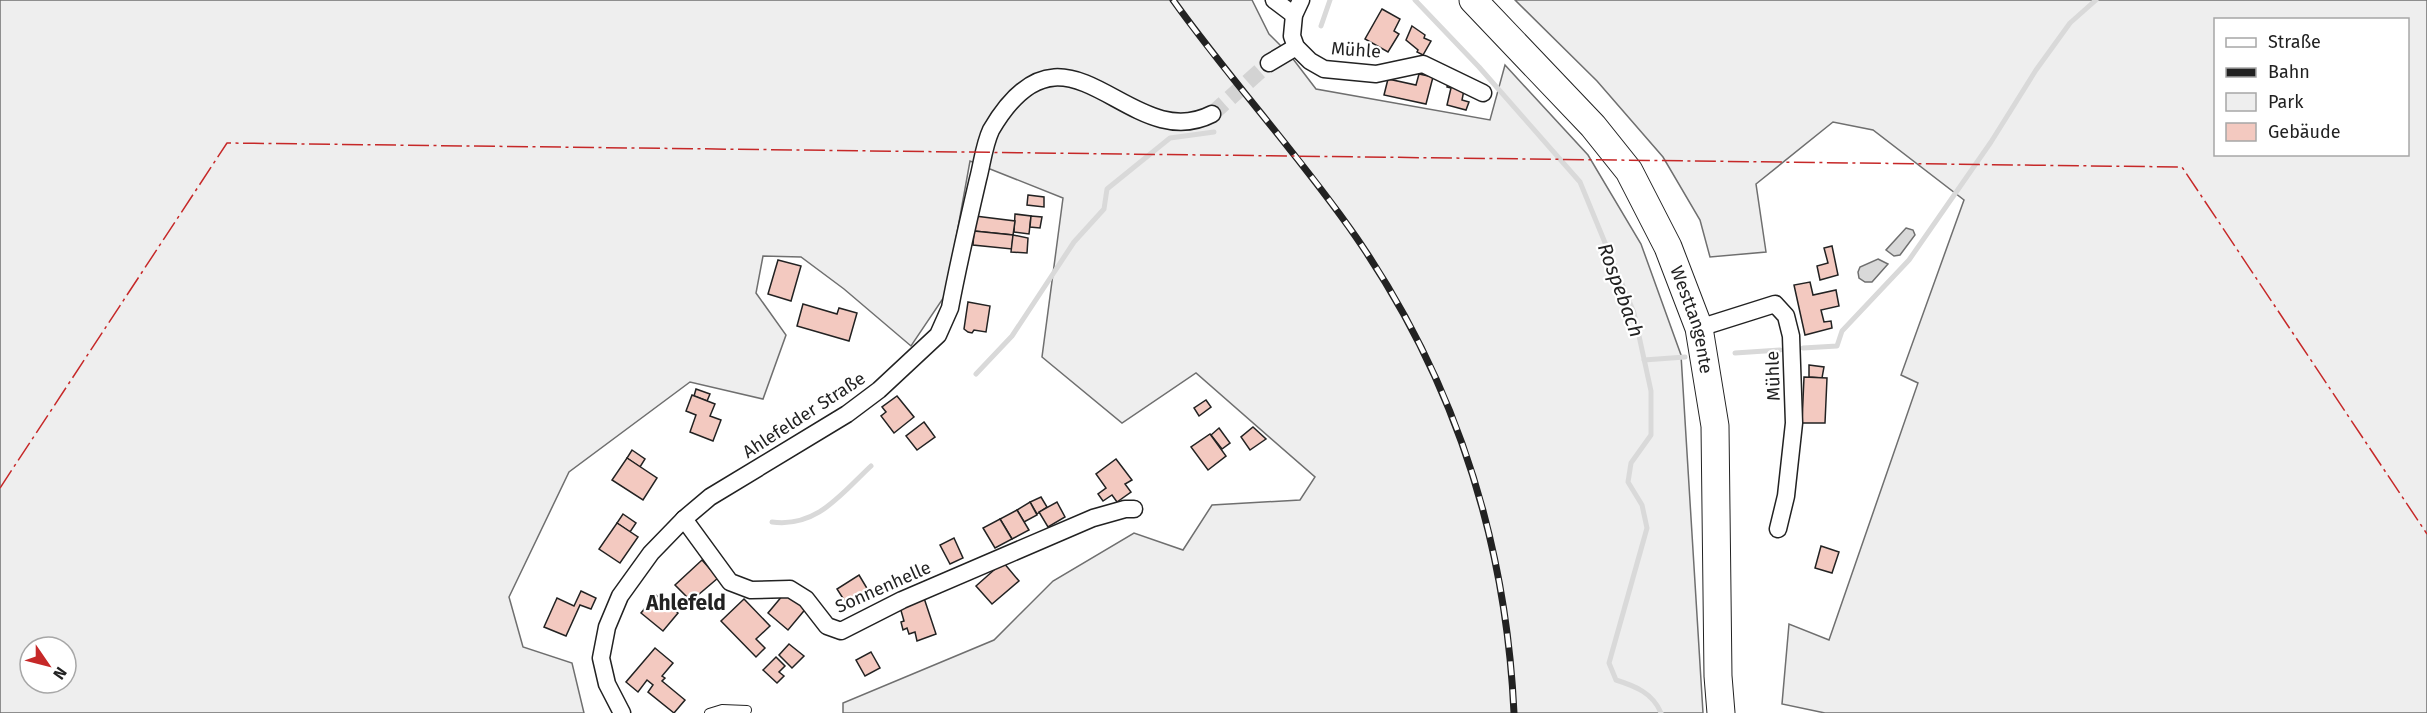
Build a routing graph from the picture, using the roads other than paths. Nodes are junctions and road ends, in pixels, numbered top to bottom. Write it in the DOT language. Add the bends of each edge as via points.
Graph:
graph roads {
  1 [pos="1274,0"];
  2 [pos="1473,0"];
  3 [pos="1297,7"];
  4 [pos="1296,47"];
  5 [pos="1269,63"];
  6 [pos="1483,93"];
  7 [pos="1212,114"];
  8 [pos="1699,328"];
  9 [pos="1134,509"];
  10 [pos="684,519"];
  11 [pos="1778,529"];
  12 [pos="747,710"];
  13 [pos="622,713"];
  14 [pos="709,713"];
  15 [pos="1720,713"];
  1 -- 3 [label="street"];
  2 -- 8 [label="main road, Westtangente" via="1593,126 1629,171 1668,247"];
  3 -- 4 [label="street" via="1292,36"];
  4 -- 5 [label="street"];
  4 -- 6 [label="street, Mühle" via="1310,62 1324,69 1376,75 1423,64"];
  7 -- 10 [label="street, Ahlefelder Straße" via="1198,121 1164,119 1086,74 1055,67 1030,76 1012,94 990,133 950,308 938,335 848,414 710,497"];
  8 -- 11 [label="street, Mühle" via="1775,304 1786,316 1791,336 1794,423"];
  8 -- 15 [label="main road, Westtangente" via="1715,426"];
  9 -- 10 [label="street, Sonnenhelle" via="1093,518 902,600 841,631 827,626 806,599 790,589 751,590 730,582"];
  10 -- 13 [label="street, Ahlefelder Straße" via="651,553 620,596 607,627 601,658"];
  12 -- 14 [label="lane"];
}
